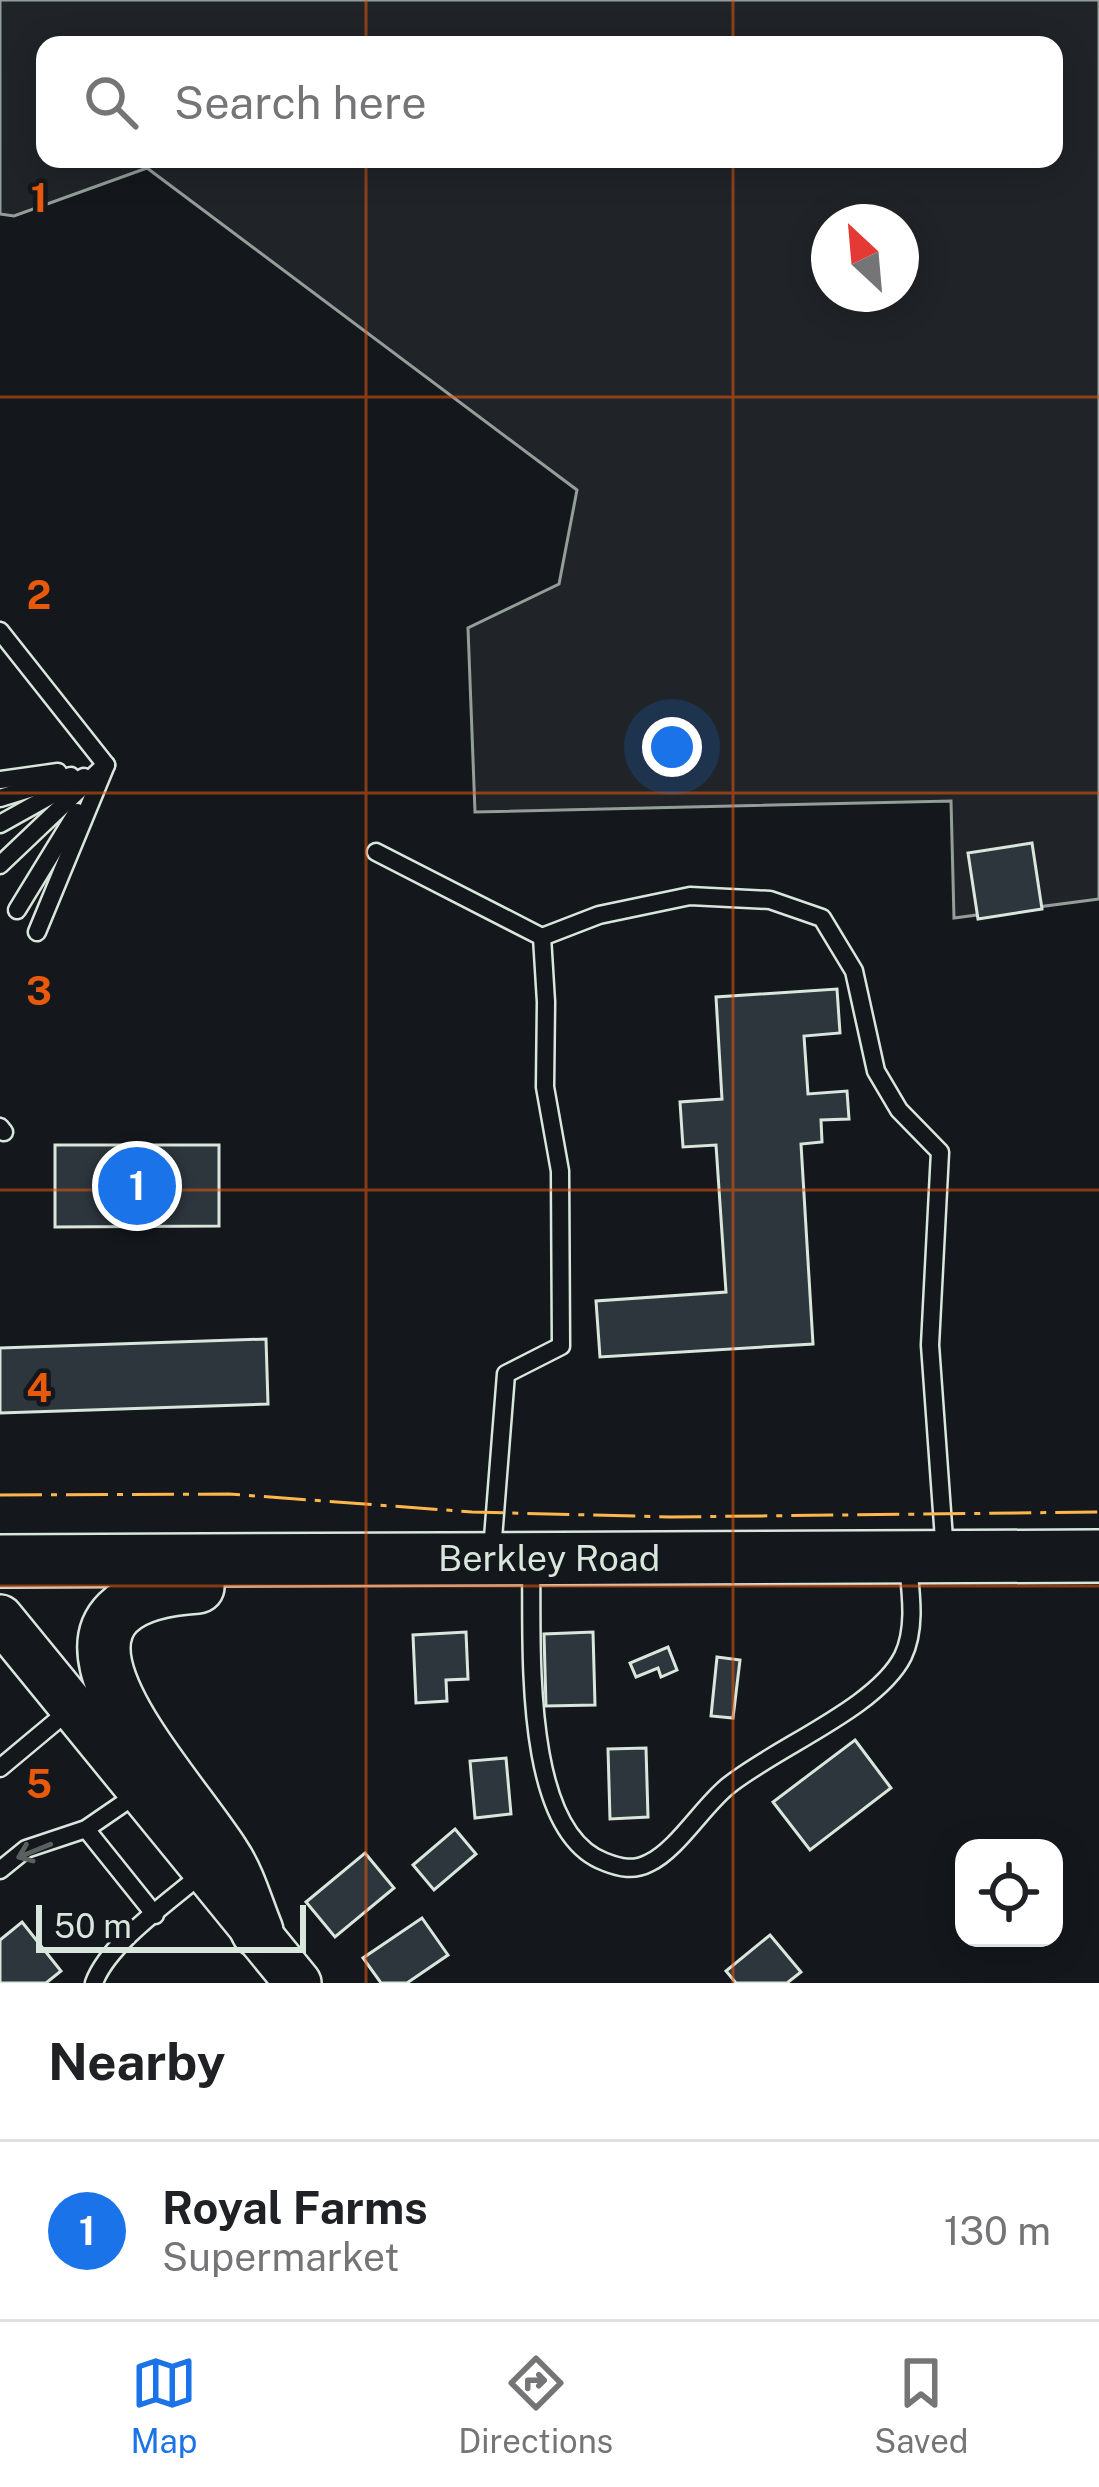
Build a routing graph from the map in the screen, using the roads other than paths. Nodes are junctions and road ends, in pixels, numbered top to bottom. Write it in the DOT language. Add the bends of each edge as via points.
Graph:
graph roads {
  1 [pos="0,631"];
  2 [pos="106,765"];
  3 [pos="0,780"];
  4 [pos="0,799"];
  5 [pos="0,824"];
  6 [pos="376,852"];
  7 [pos="0,865"];
  8 [pos="17,910"];
  9 [pos="37,932"];
  10 [pos="542,937"];
  11 [pos="1099,1556"];
  12 [pos="926,1557"];
  13 [pos="432,1558"];
  14 [pos="511,1558"];
  15 [pos="0,1561"];
  16 [pos="0,1618"];
  17 [pos="78,1701"];
  18 [pos="0,1768"];
  19 [pos="152,1783"];
  20 [pos="86,1829"];
  21 [pos="216,1863"];
  22 [pos="0,1870"];
  23 [pos="155,1915"];
  24 [pos="257,1931"];
  25 [pos="94,1983"];
  26 [pos="298,1983"];
  1 -- 2 [label="lane"];
  2 -- 3 [label="lane"];
  2 -- 4 [label="lane"];
  2 -- 5 [label="lane"];
  2 -- 7 [label="lane"];
  2 -- 8 [label="lane"];
  2 -- 9 [label="lane"];
  6 -- 10 [label="lane"];
  10 -- 12 [label="lane" via="599,914 690,896 770,900 821,918 854,971 876,1071 899,1110 940,1152"];
  10 -- 14 [label="lane" via="545,1087 560,1171 561,1346 506,1374"];
  11 -- 12 [label="main road, Berkley Road"];
  12 -- 14 [label="main road, Berkley Road"];
  12 -- 14 [label="lane" via="904,1655 878,1687 768,1755 650,1863 623,1869 582,1845 548,1790"];
  13 -- 14 [label="main road, Berkley Road"];
  13 -- 15 [label="main road, Berkley Road"];
  13 -- 19 [label="main road" via="352,1586 193,1587 107,1607 82,1650 92,1685"];
  16 -- 17 [label="main road"];
  17 -- 18 [label="lane"];
  17 -- 19 [label="main road"];
  19 -- 20 [label="lane"];
  19 -- 21 [label="main road"];
  20 -- 22 [label="lane, one-way" via="26,1850"];
  20 -- 23 [label="lane"];
  21 -- 23 [label="lane"];
  21 -- 24 [label="main road"];
  23 -- 25 [label="lane"];
  24 -- 26 [label="main road"];
}
